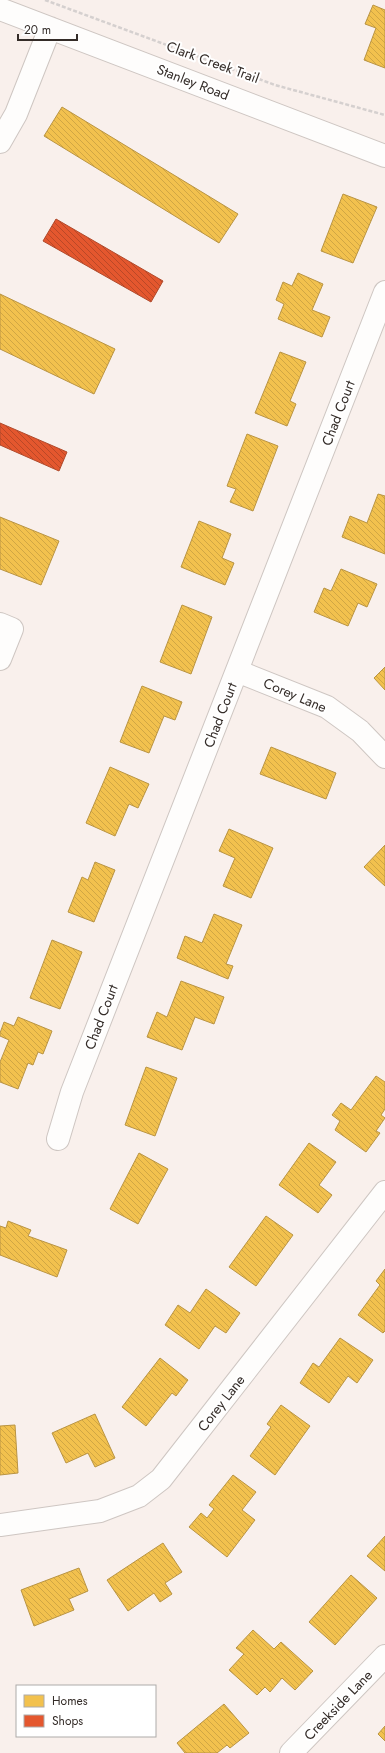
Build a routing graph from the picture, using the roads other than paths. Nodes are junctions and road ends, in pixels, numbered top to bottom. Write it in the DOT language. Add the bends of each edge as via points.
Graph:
graph roads {
  1 [pos="0,9"];
  2 [pos="50,28"];
  3 [pos="0,142"];
  4 [pos="385,156"];
  5 [pos="385,292"];
  6 [pos="0,624"];
  7 [pos="0,659"];
  8 [pos="237,671"];
  9 [pos="385,757"];
  10 [pos="58,1140"];
  11 [pos="385,1192"];
  12 [pos="0,1526"];
  13 [pos="385,1656"];
  14 [pos="291,1753"];
  1 -- 2 [label="street, Stanley Road"];
  2 -- 3 [label="street" via="16,114"];
  2 -- 4 [label="street, Stanley Road"];
  5 -- 8 [label="street, Chad Court"];
  6 -- 7 [label="street" via="12,629"];
  8 -- 9 [label="street, Corey Lane" via="327,707 360,731"];
  8 -- 10 [label="street, Chad Court" via="72,1092"];
  11 -- 12 [label="street, Corey Lane" via="161,1479 139,1496 100,1511"];
  13 -- 14 [label="street, Creekside Lane"];
}
